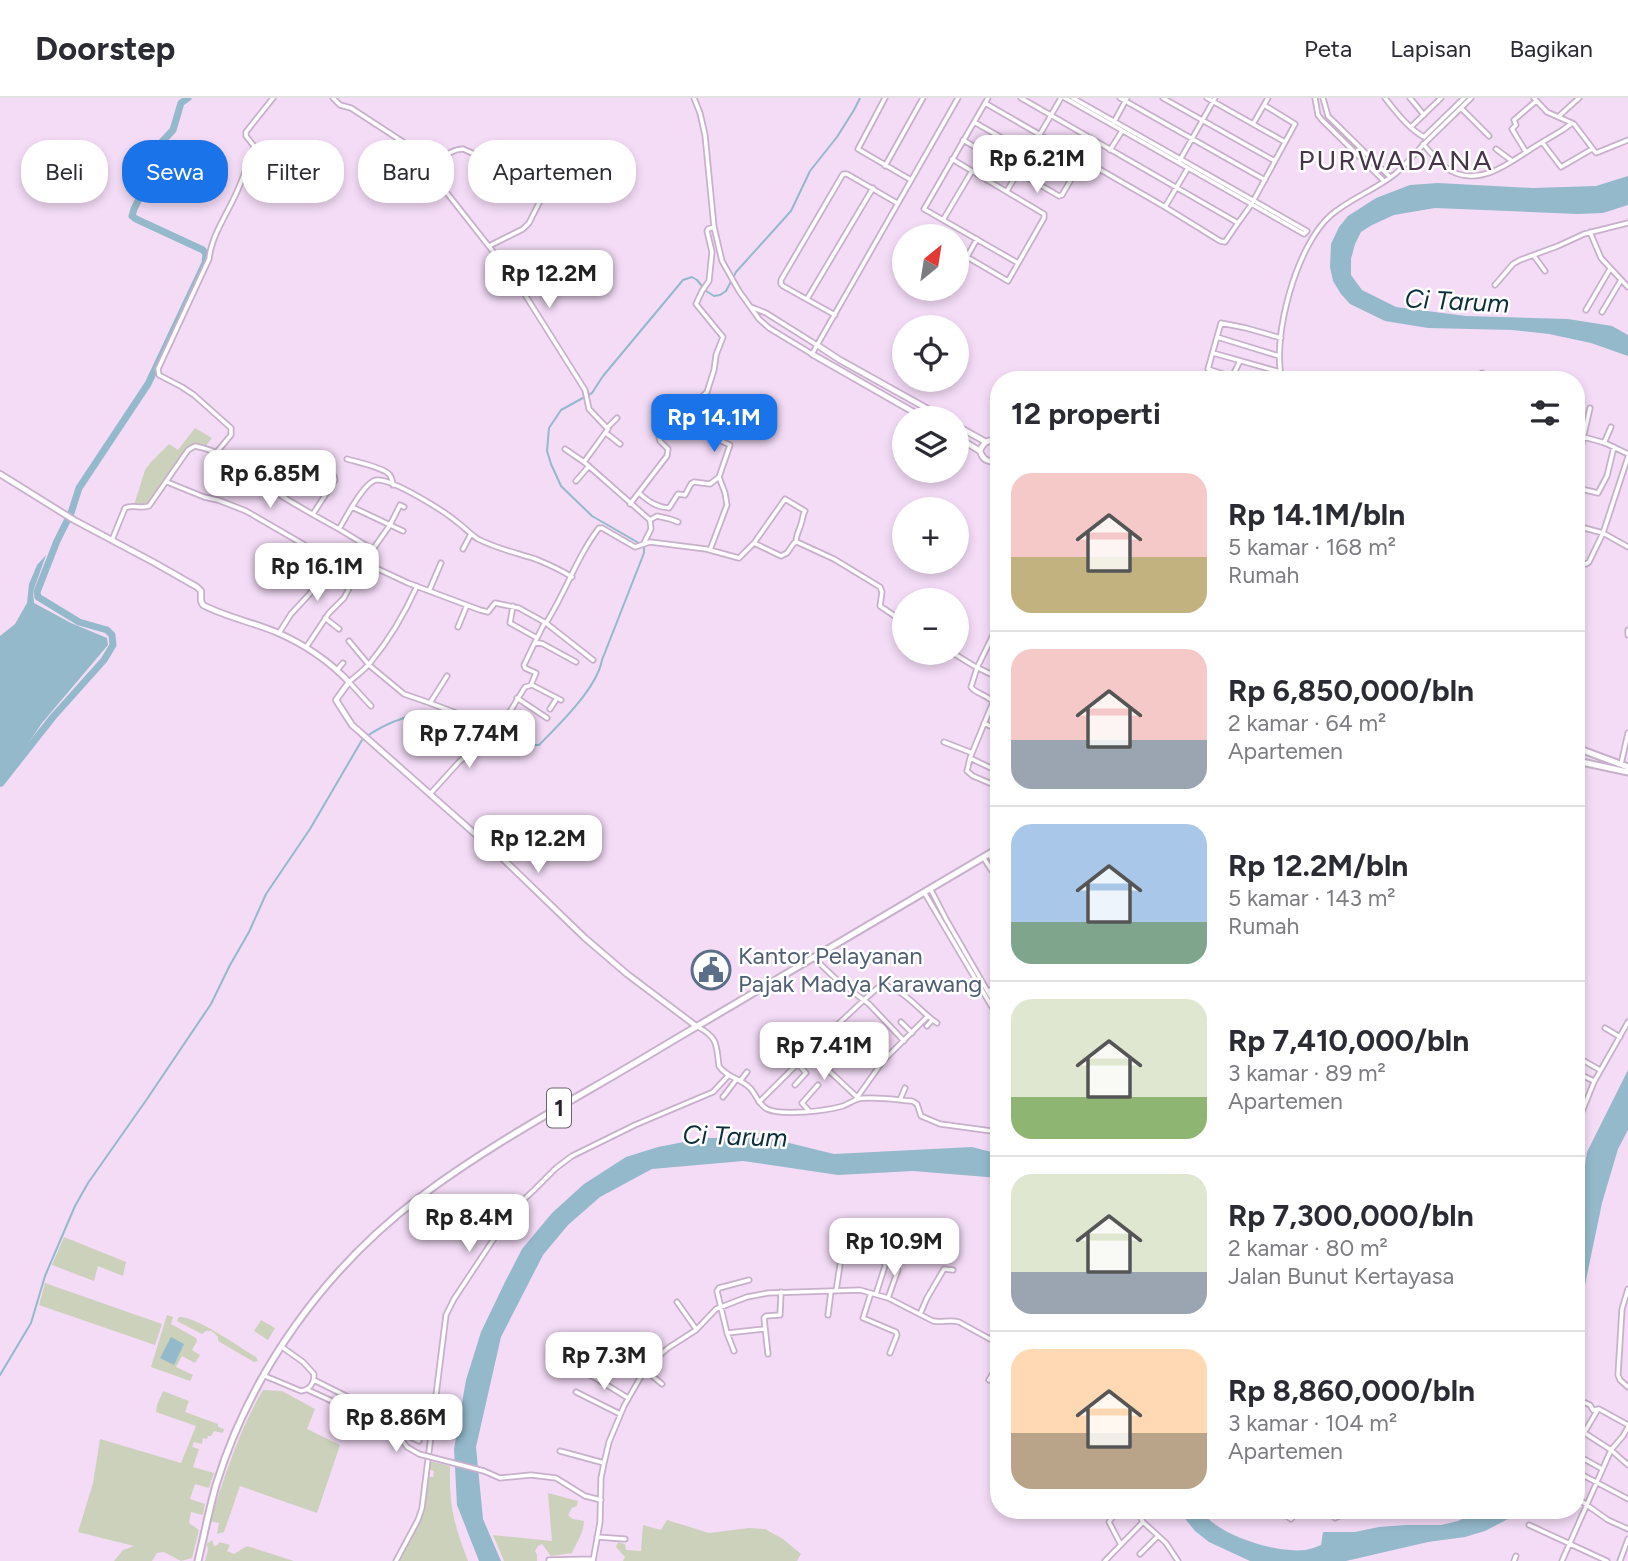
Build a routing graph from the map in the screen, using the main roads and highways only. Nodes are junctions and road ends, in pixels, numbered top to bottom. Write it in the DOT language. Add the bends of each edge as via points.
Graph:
graph roads {
  1 [pos="1585,750"];
  2 [pos="1585,762"];
  3 [pos="1628,767"];
  4 [pos="990,853"];
  5 [pos="198,1561"];
  1 -- 3 [label="main road"];
  2 -- 3 [label="main road"];
  4 -- 5 [label="main road, 1" via="473,1161 377,1233 322,1290 264,1375 225,1458"];
}
